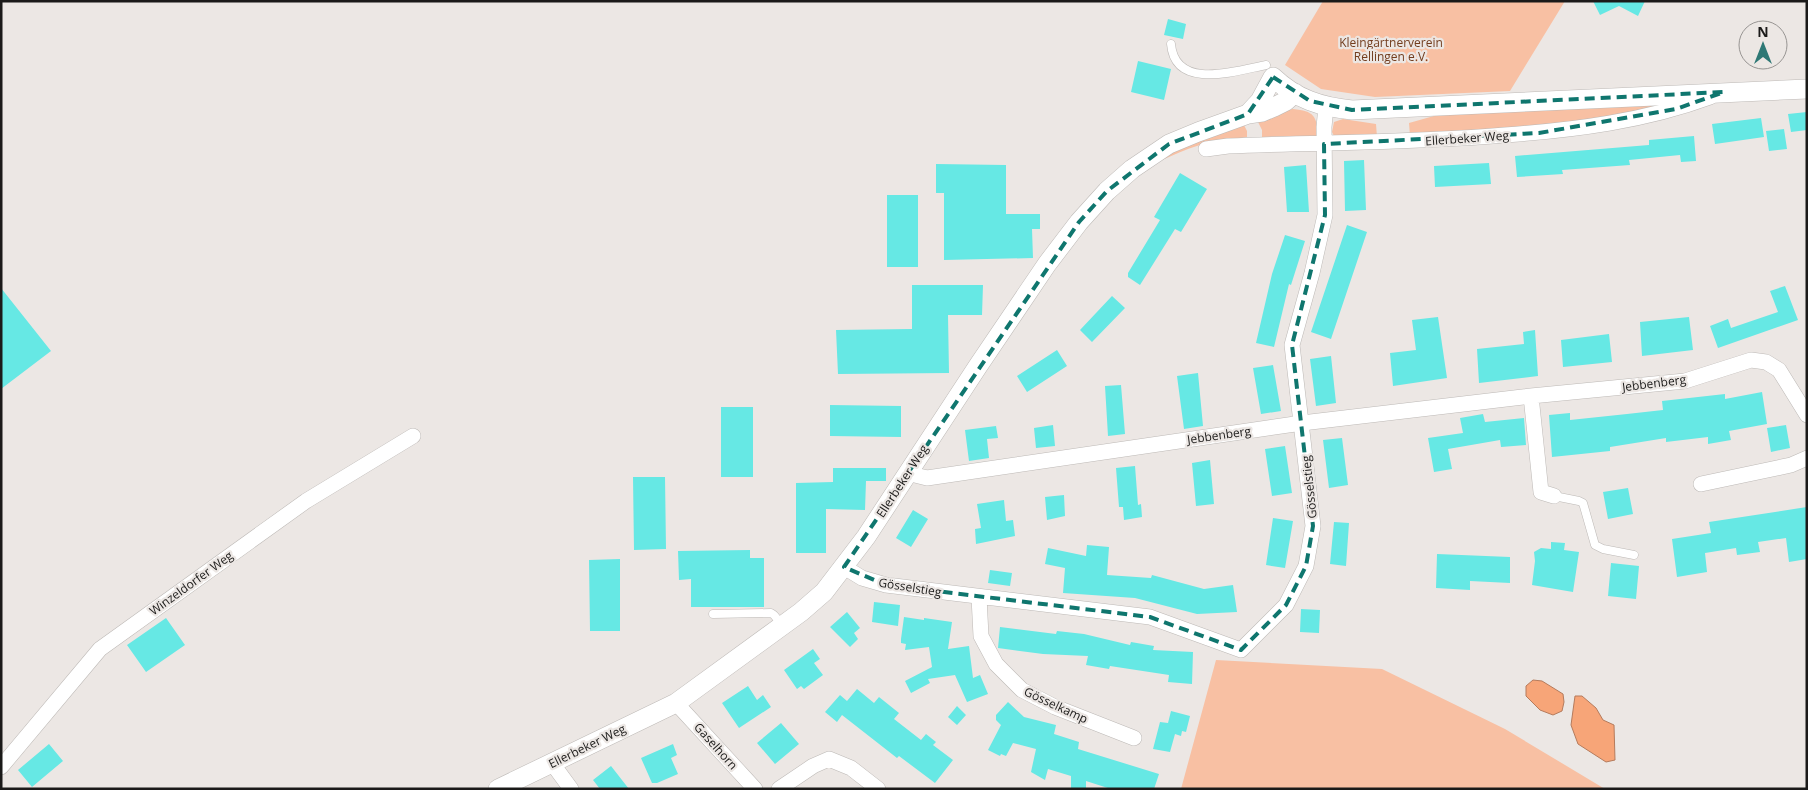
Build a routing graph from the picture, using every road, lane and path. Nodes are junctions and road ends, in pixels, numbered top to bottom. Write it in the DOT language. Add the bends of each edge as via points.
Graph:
graph roads {
  1 [pos="1171,44"];
  2 [pos="1270,71"];
  3 [pos="1807,89"];
  4 [pos="1724,92"];
  5 [pos="1295,93"];
  6 [pos="1326,107"];
  7 [pos="1248,114"];
  8 [pos="1324,144"];
  9 [pos="1206,149"];
  10 [pos="1531,396"];
  11 [pos="1807,415"];
  12 [pos="1302,423"];
  13 [pos="413,436"];
  14 [pos="1807,458"];
  15 [pos="907,473"];
  16 [pos="1701,484"];
  17 [pos="1544,494"];
  18 [pos="1634,555"];
  19 [pos="844,567"];
  20 [pos="979,597"];
  21 [pos="713,614"];
  22 [pos="783,626"];
  23 [pos="676,703"];
  24 [pos="1134,738"];
  25 [pos="552,763"];
  26 [pos="1,767"];
  27 [pos="498,789"];
  28 [pos="571,789"];
  29 [pos="755,789"];
  30 [pos="779,789"];
  31 [pos="878,789"];
  1 -- 2 [label="lane" via="1174,59 1185,70 1201,74"];
  2 -- 5 [label="street, Ellerbeker Weg" via="1284,87"];
  2 -- 7 [label="street" via="1260,101"];
  3 -- 4 [label="street, Ellerbeker Weg"];
  4 -- 6 [label="street, Ellerbeker Weg" via="1391,109"];
  4 -- 8 [label="street, Ellerbeker Weg" via="1676,109 1539,133"];
  5 -- 6 [label="street, Ellerbeker Weg"];
  5 -- 7 [label="street, Ellerbeker Weg" via="1274,107"];
  6 -- 8 [label="street, Gösselstieg"];
  7 -- 15 [label="street, Ellerbeker Weg" via="1169,144 1107,190 1047,264"];
  8 -- 9 [label="street, Ellerbeker Weg"];
  8 -- 12 [label="street, Gösselstieg" via="1325,215 1292,345"];
  10 -- 11 [label="street, Jebbenberg" via="1686,381 1751,360 1766,362 1779,370"];
  10 -- 12 [label="street, Jebbenberg"];
  10 -- 17 [label="street"];
  12 -- 15 [label="street, Jebbenberg" via="927,478"];
  12 -- 20 [label="street, Gösselstieg" via="1313,526 1306,566 1286,605 1241,650 1150,617"];
  13 -- 26 [label="street, Winzeldorfer Weg" via="306,501 100,649"];
  14 -- 16 [label="street" via="1791,466"];
  15 -- 19 [label="street, Ellerbeker Weg"];
  17 -- 18 [label="lane" via="1579,501 1583,504 1595,545"];
  19 -- 20 [label="street, Gösselstieg" via="862,578 886,585"];
  19 -- 22 [label="street, Ellerbeker Weg" via="824,592"];
  20 -- 24 [label="street, Gösselkamp" via="981,636 996,664 1022,690 1055,707"];
  21 -- 22 [label="lane" via="771,613"];
  22 -- 23 [label="street, Ellerbeker Weg"];
  23 -- 25 [label="street, Ellerbeker Weg"];
  23 -- 29 [label="street, Gaselhorn"];
  25 -- 27 [label="street, Ellerbeker Weg"];
  25 -- 28 [label="street"];
  30 -- 31 [label="street" via="829,759 851,768"];
}
